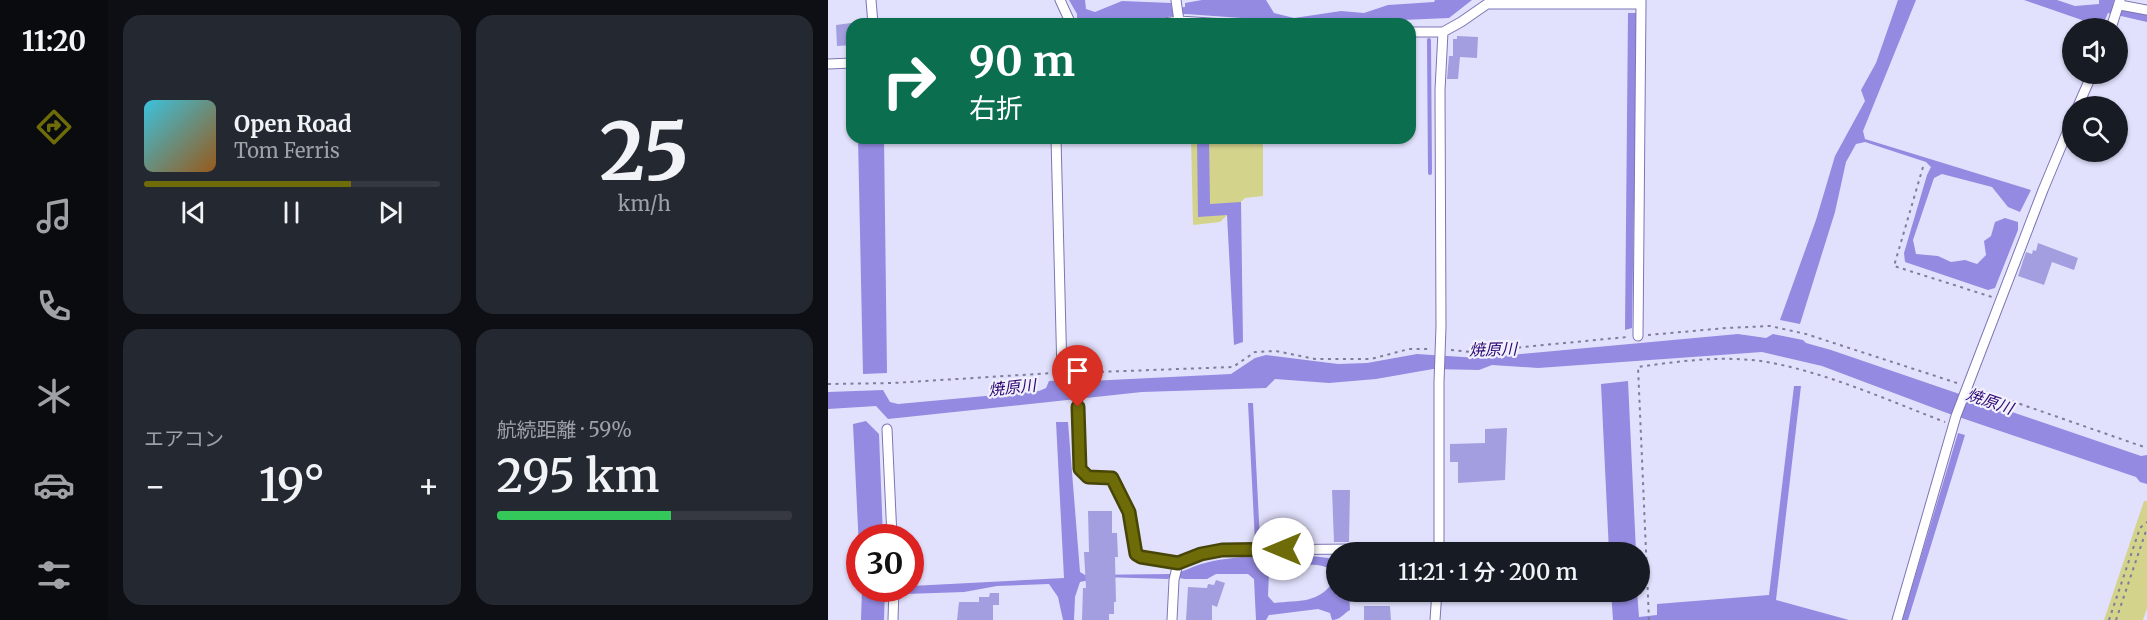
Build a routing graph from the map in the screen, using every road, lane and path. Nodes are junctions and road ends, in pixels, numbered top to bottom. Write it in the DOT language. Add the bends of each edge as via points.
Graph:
graph roads {
  1 [pos="871,0"];
  2 [pos="1060,0"];
  3 [pos="1176,2"];
  4 [pos="1487,2"];
  5 [pos="1641,2"];
  6 [pos="2120,3"];
  7 [pos="2147,10"];
  8 [pos="872,18"];
  9 [pos="1068,18"];
  10 [pos="1178,18"];
  11 [pos="2115,18"];
  12 [pos="1416,32"];
  13 [pos="1443,32"];
  14 [pos="846,63"];
  15 [pos="828,64"];
  16 [pos="1056,144"];
  17 [pos="2062,145"];
  18 [pos="1923,167"];
  19 [pos="2000,299"];
  20 [pos="1638,336"];
  21 [pos="1441,349"];
  22 [pos="1062,373"];
  23 [pos="828,384"];
  24 [pos="1966,386"];
  25 [pos="1078,407"];
  26 [pos="1955,421"];
  27 [pos="887,429"];
  28 [pos="2147,448"];
  29 [pos="2147,522"];
  30 [pos="891,524"];
  31 [pos="2147,528"];
  32 [pos="1439,542"];
  33 [pos="1326,549"];
  34 [pos="1176,571"];
  35 [pos="894,602"];
  36 [pos="1436,602"];
  37 [pos="893,620"];
  38 [pos="1172,620"];
  39 [pos="1435,620"];
  40 [pos="1649,620"];
  41 [pos="1897,620"];
  42 [pos="2109,620"];
  43 [pos="2116,620"];
  1 -- 8 [label="street"];
  2 -- 9 [label="street"];
  3 -- 10 [label="street"];
  4 -- 5 [label="street"];
  4 -- 13 [label="street"];
  5 -- 20 [label="street"];
  6 -- 7 [label="street"];
  6 -- 11 [label="street"];
  12 -- 13 [label="street"];
  13 -- 21 [label="street"];
  14 -- 15 [label="street"];
  16 -- 22 [label="street"];
  17 -- 19 [label="street"];
  18 -- 19 [label="path" via="1894,266"];
  19 -- 24 [label="street"];
  20 -- 21 [label="path" via="1471,352"];
  20 -- 24 [label="path" via="1770,326"];
  21 -- 22 [label="path" via="1408,349 1371,359 1255,351 1233,368"];
  21 -- 32 [label="street"];
  22 -- 23 [label="path"];
  24 -- 26 [label="street"];
  24 -- 28 [label="path"];
  25 -- 34 [label="street" via="1080,469 1088,477 1112,478 1129,512 1136,554"];
  26 -- 40 [label="path" via="1828,377 1766,362 1682,361 1638,367"];
  26 -- 41 [label="street"];
  27 -- 30 [label="street"];
  29 -- 42 [label="path" via="2140,528"];
  31 -- 43 [label="path"];
  33 -- 34 [label="street" via="1222,550 1201,554"];
  34 -- 38 [label="street"];
  35 -- 37 [label="street"];
  36 -- 39 [label="street"];
}
